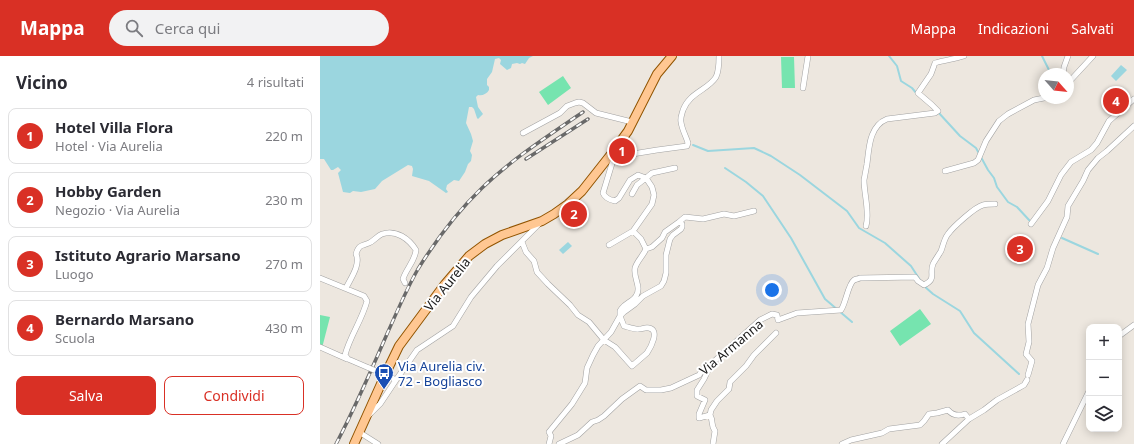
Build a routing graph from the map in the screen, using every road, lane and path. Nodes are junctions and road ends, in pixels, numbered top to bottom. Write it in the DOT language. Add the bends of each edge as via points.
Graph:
graph roads {
  1 [pos="672,56"];
  2 [pos="719,56"];
  3 [pos="808,56"];
  4 [pos="964,56"];
  5 [pos="1068,56"];
  6 [pos="1093,56"];
  7 [pos="1064,68"];
  8 [pos="1074,77"];
  9 [pos="803,88"];
  10 [pos="1038,99"];
  11 [pos="1134,99"];
  12 [pos="632,122"];
  13 [pos="1134,126"];
  14 [pos="523,134"];
  15 [pos="613,155"];
  16 [pos="675,168"];
  17 [pos="946,171"];
  18 [pos="646,178"];
  19 [pos="632,194"];
  20 [pos="995,204"];
  21 [pos="754,210"];
  22 [pos="542,221"];
  23 [pos="679,222"];
  24 [pos="1031,224"];
  25 [pos="866,226"];
  26 [pos="633,231"];
  27 [pos="522,242"];
  28 [pos="609,245"];
  29 [pos="646,249"];
  30 [pos="320,278"];
  31 [pos="405,283"];
  32 [pos="346,288"];
  33 [pos="620,316"];
  34 [pos="1134,325"];
  35 [pos="776,334"];
  36 [pos="1122,334"];
  37 [pos="604,340"];
  38 [pos="320,347"];
  39 [pos="348,359"];
  40 [pos="710,365"];
  41 [pos="383,374"];
  42 [pos="396,380"];
  43 [pos="1087,396"];
  44 [pos="710,415"];
  45 [pos="969,419"];
  46 [pos="364,420"];
  47 [pos="359,432"];
  48 [pos="354,444"];
  49 [pos="378,444"];
  50 [pos="549,444"];
  51 [pos="560,444"];
  52 [pos="713,444"];
  53 [pos="842,444"];
  54 [pos="942,444"];
  55 [pos="1063,444"];
  1 -- 12 [label="main road, Via Aurelia" via="657,74"];
  2 -- 15 [label="street" via="715,78 694,95 682,112 680,120 687,146"];
  3 -- 9 [label="street"];
  4 -- 25 [label="street" via="935,63 918,94 938,111 887,119 874,132 869,145 864,180"];
  5 -- 7 [label="street"];
  6 -- 8 [label="street"];
  10 -- 17 [label="street" via="998,121 978,160"];
  11 -- 24 [label="street" via="1109,121 1091,150 1071,162"];
  12 -- 14 [label="street" via="596,113 583,103 574,102"];
  12 -- 15 [label="main road, Via Aurelia"];
  13 -- 45 [label="street" via="1088,170 1068,206 1067,217 1052,248 1032,305 1026,354 1032,361 1024,385"];
  15 -- 18 [label="street" via="604,196 615,201 630,180 638,175"];
  15 -- 22 [label="main road, Via Aurelia" via="578,195"];
  16 -- 18 [label="street" via="652,173"];
  18 -- 19 [label="street" via="637,185"];
  18 -- 26 [label="street" via="654,195 652,204"];
  20 -- 40 [label="street, Via Armanna" via="984,204 955,226 948,234 932,266 932,279 924,285 915,277 854,280 841,310 797,313 778,320 777,315 772,314 760,320"];
  21 -- 23 [label="street" via="734,216 724,214 703,219 685,217"];
  22 -- 27 [label="street"];
  22 -- 41 [label="main road, Via Aurelia" via="502,235 484,244 469,256 399,346"];
  23 -- 29 [label="street" via="665,232 652,247"];
  23 -- 33 [label="street" via="682,224 681,229 670,239 666,255 666,273 661,286 643,296"];
  26 -- 28 [label="street"];
  26 -- 29 [label="street"];
  27 -- 37 [label="street" via="534,261 537,272"];
  27 -- 42 [label="street" via="497,266 471,297 453,326 417,350"];
  29 -- 33 [label="street" via="635,272 638,292 634,299 622,308"];
  30 -- 32 [label="street"];
  31 -- 32 [label="street" via="403,279 416,256 416,250 403,236 388,233 381,234 357,249 357,265"];
  32 -- 39 [label="street" via="364,296 367,301 347,347 345,355"];
  33 -- 37 [label="street"];
  33 -- 37 [label="street" via="624,326 640,330 647,327 654,331 654,338 647,353 632,366 615,347"];
  34 -- 36 [label="street"];
  35 -- 44 [label="street" via="730,382"];
  37 -- 50 [label="street" via="587,368 586,383 549,432"];
  38 -- 39 [label="street"];
  39 -- 41 [label="street, bridge"];
  40 -- 44 [label="street" via="697,390 697,396 705,400 699,418"];
  40 -- 51 [label="street, Via Armanna" via="693,379 671,388 646,390 640,386 604,416"];
  41 -- 42 [label="street"];
  41 -- 46 [label="main road, Via Aurelia"];
  42 -- 46 [label="street" via="380,404"];
  43 -- 55 [label="street"];
  44 -- 52 [label="street" via="715,431"];
  45 -- 53 [label="street" via="965,414 958,416 948,410 929,414 920,425 901,426"];
  45 -- 54 [label="street"];
  46 -- 47 [label="main road, Via Aurelia"];
  47 -- 48 [label="main road, Via Aurelia"];
  47 -- 49 [label="street"];
}
